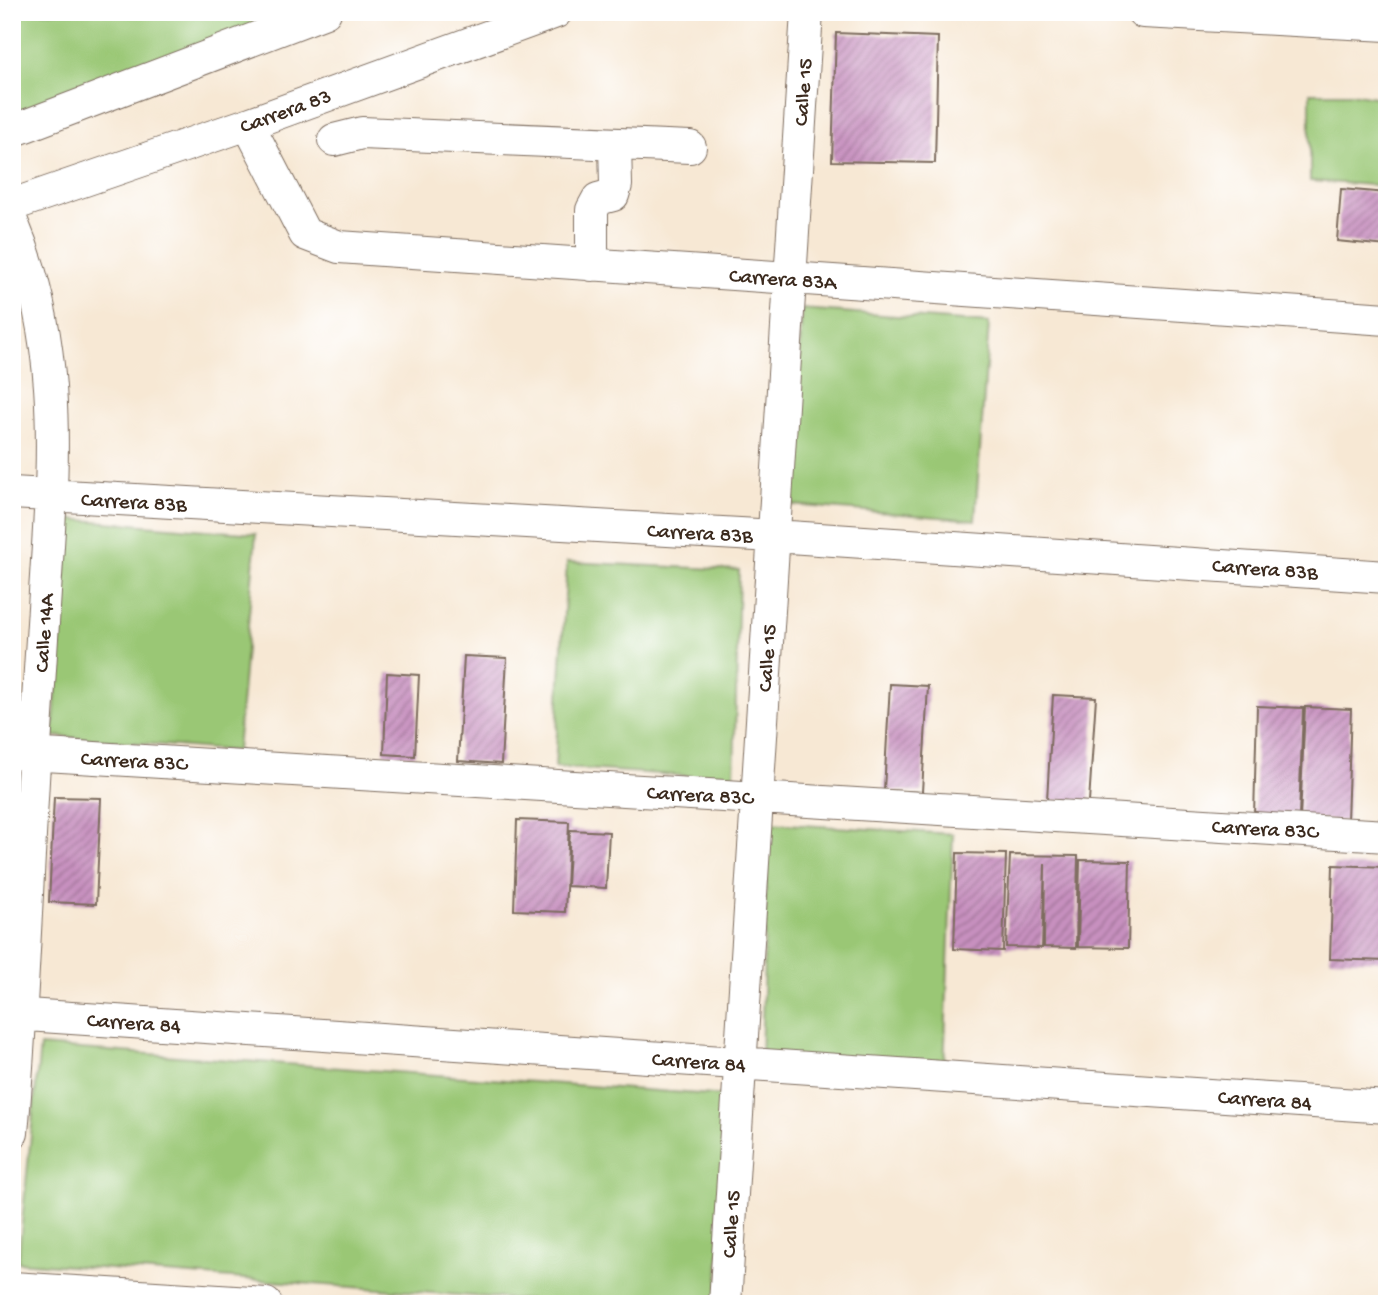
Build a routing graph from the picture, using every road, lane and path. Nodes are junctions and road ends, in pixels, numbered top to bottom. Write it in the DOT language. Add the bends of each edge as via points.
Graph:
graph roads {
  1 [pos="325,12"];
  2 [pos="556,12"];
  3 [pos="807,12"];
  4 [pos="1143,12"];
  5 [pos="1321,22"];
  6 [pos="1387,25"];
  7 [pos="1387,46"];
  8 [pos="248,124"];
  9 [pos="12,131"];
  10 [pos="334,140"];
  11 [pos="615,144"];
  12 [pos="690,147"];
  13 [pos="12,205"];
  14 [pos="12,222"];
  15 [pos="592,265"];
  16 [pos="790,278"];
  17 [pos="1387,320"];
  18 [pos="12,493"];
  19 [pos="51,496"];
  20 [pos="774,536"];
  21 [pos="1387,576"];
  22 [pos="24,753"];
  23 [pos="757,797"];
  24 [pos="1387,836"];
  25 [pos="17,1014"];
  26 [pos="740,1063"];
  27 [pos="1387,1107"];
  28 [pos="12,1133"];
  29 [pos="12,1289"];
  30 [pos="266,1304"];
  31 [pos="725,1304"];
  1 -- 9 [label="street"];
  2 -- 8 [label="street, Carrera 83"];
  3 -- 16 [label="street, Calle 15"];
  4 -- 5 [label="street"];
  5 -- 6 [label="street"];
  5 -- 7 [label="street"];
  8 -- 13 [label="street, Carrera 83"];
  8 -- 15 [label="street, Carrera 83A" via="305,234 338,247"];
  10 -- 11 [label="street" via="362,133"];
  11 -- 12 [label="street"];
  11 -- 15 [label="street" via="613,195 598,199 592,210"];
  14 -- 19 [label="street, Calle 14A" via="36,289 48,348 53,394"];
  15 -- 16 [label="street, Carrera 83A"];
  16 -- 17 [label="street, Carrera 83A"];
  16 -- 20 [label="street, Calle 15"];
  18 -- 19 [label="street, Carrera 83B"];
  19 -- 20 [label="street, Carrera 83B"];
  19 -- 22 [label="street, Calle 14A"];
  20 -- 21 [label="street, Carrera 83B"];
  20 -- 23 [label="street, Calle 15"];
  22 -- 23 [label="street, Carrera 83C"];
  22 -- 25 [label="street, Calle 14A"];
  23 -- 24 [label="street, Carrera 83C"];
  23 -- 26 [label="street, Calle 15"];
  25 -- 26 [label="street, Carrera 84"];
  25 -- 28 [label="street, Calle 14A"];
  26 -- 27 [label="street, Carrera 84"];
  26 -- 31 [label="street, Calle 15"];
  29 -- 30 [label="street"];
}
